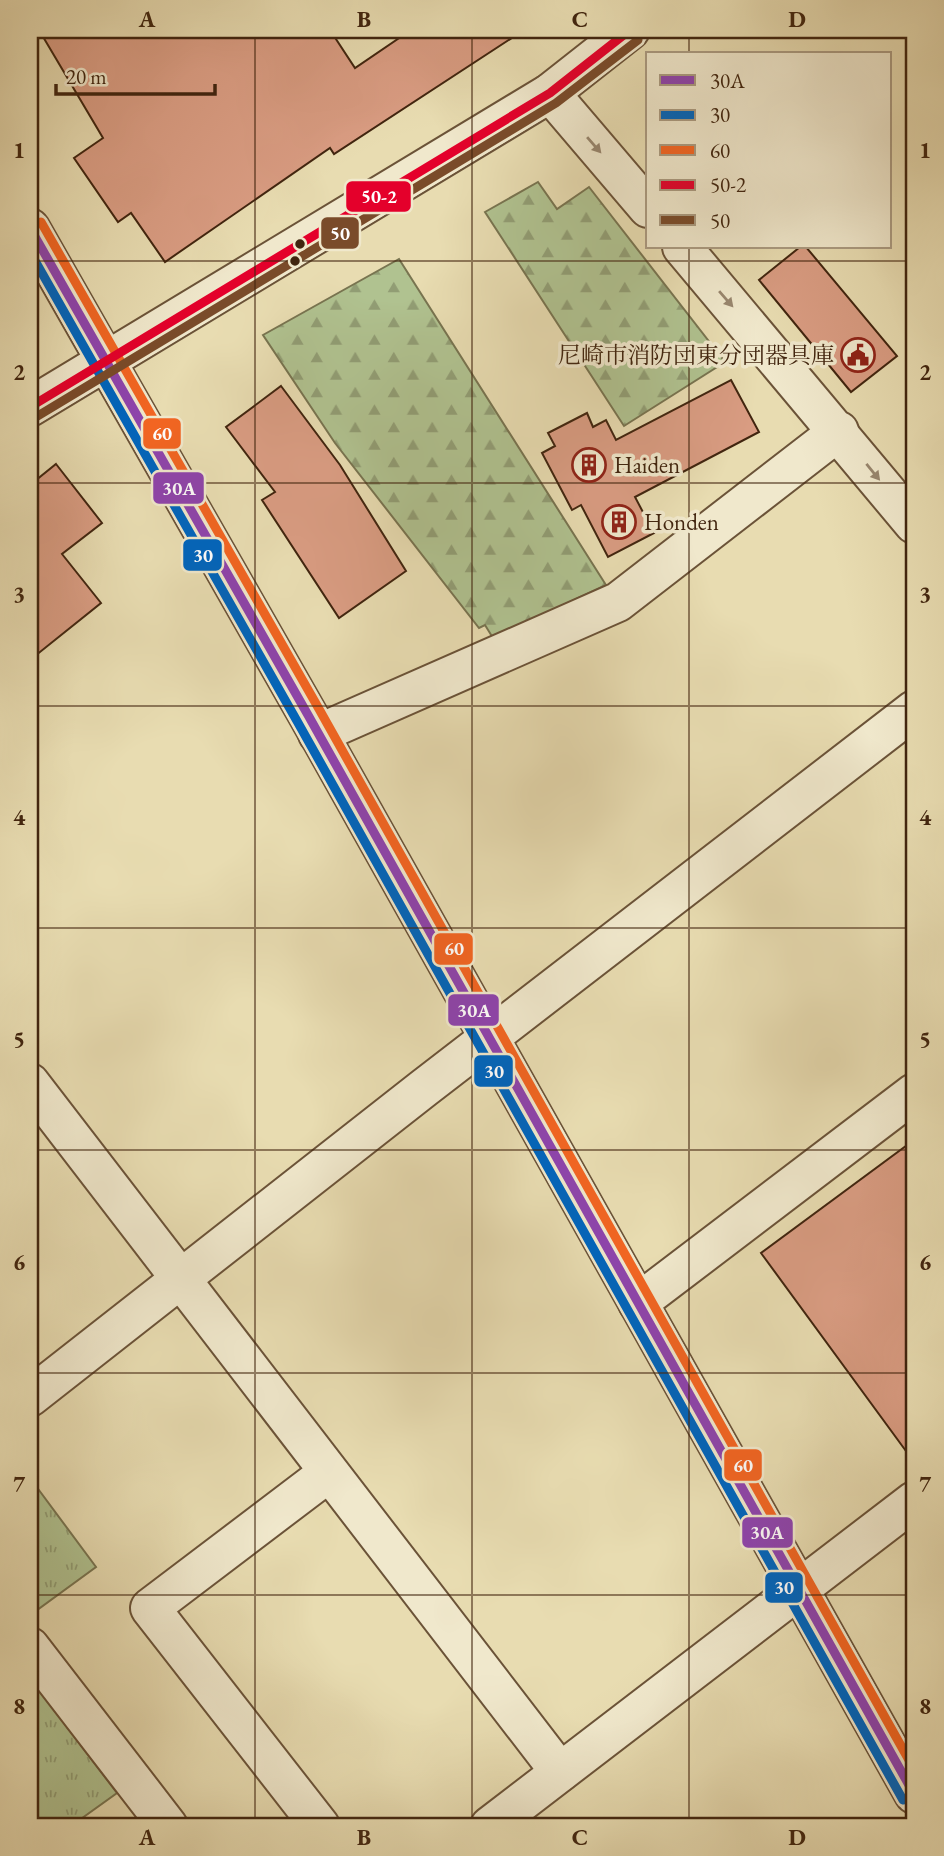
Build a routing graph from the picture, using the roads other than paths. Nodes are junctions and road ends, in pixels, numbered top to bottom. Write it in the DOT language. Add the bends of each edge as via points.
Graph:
graph roads {
  1 [pos="630,30"];
  2 [pos="550,93"];
  3 [pos="646,206"];
  4 [pos="30,228"];
  5 [pos="682,248"];
  6 [pos="105,361"];
  7 [pos="30,407"];
  8 [pos="839,431"];
  9 [pos="914,524"];
  10 [pos="914,710"];
  11 [pos="318,734"];
  12 [pos="489,1039"];
  13 [pos="30,1083"];
  14 [pos="914,1093"];
  15 [pos="180,1280"];
  16 [pos="638,1303"];
  17 [pos="30,1397"];
  18 [pos="328,1473"];
  19 [pos="914,1500"];
  20 [pos="798,1588"];
  21 [pos="30,1647"];
  22 [pos="560,1772"];
  23 [pos="914,1794"];
  24 [pos="168,1826"];
  25 [pos="320,1826"];
  26 [pos="490,1826"];
  1 -- 2 [label="street"];
  2 -- 3 [label="street, one-way"];
  2 -- 6 [label="street"];
  4 -- 6 [label="street"];
  5 -- 8 [label="street, one-way"];
  6 -- 7 [label="street"];
  6 -- 11 [label="street"];
  8 -- 9 [label="street, one-way"];
  8 -- 11 [label="street" via="618,602"];
  10 -- 12 [label="street"];
  11 -- 12 [label="street"];
  12 -- 15 [label="street"];
  12 -- 16 [label="street"];
  13 -- 15 [label="street"];
  14 -- 16 [label="street"];
  15 -- 17 [label="street"];
  15 -- 18 [label="street"];
  16 -- 20 [label="street"];
  18 -- 22 [label="street"];
  18 -- 25 [label="street" via="150,1608"];
  19 -- 20 [label="street"];
  20 -- 22 [label="street"];
  20 -- 23 [label="street"];
  21 -- 24 [label="street"];
  22 -- 26 [label="street"];
}
